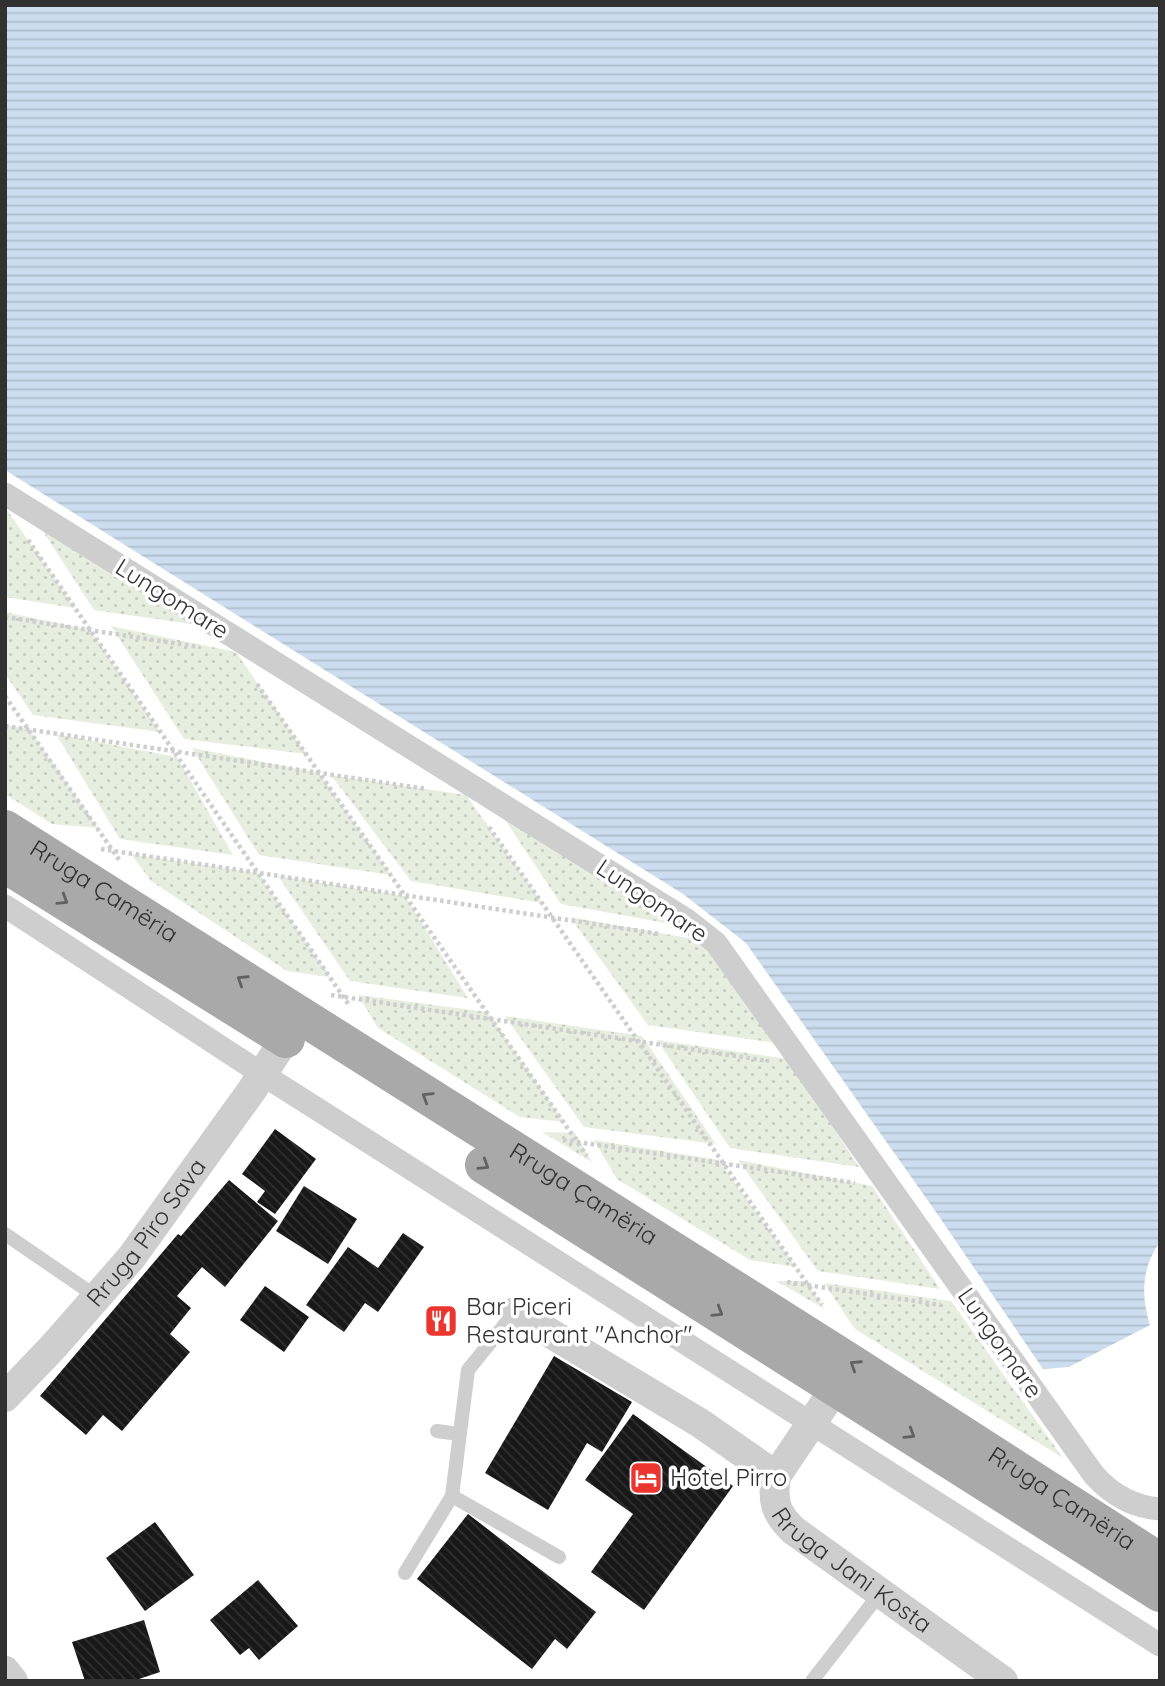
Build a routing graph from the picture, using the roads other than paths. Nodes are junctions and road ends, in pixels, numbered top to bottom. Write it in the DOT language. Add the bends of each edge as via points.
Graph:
graph roads {
  1 [pos="5,494"];
  2 [pos="5,829"];
  3 [pos="5,864"];
  4 [pos="5,906"];
  5 [pos="280,1046"];
  6 [pos="5,1234"];
  7 [pos="97,1297"];
  8 [pos="515,1312"];
  9 [pos="836,1387"];
  10 [pos="5,1397"];
  11 [pos="811,1424"];
  12 [pos="437,1431"];
  13 [pos="459,1434"];
  14 [pos="776,1476"];
  15 [pos="452,1496"];
  16 [pos="1160,1509"];
  17 [pos="559,1557"];
  18 [pos="1160,1562"];
  19 [pos="405,1573"];
  20 [pos="881,1592"];
  21 [pos="1160,1593"];
  22 [pos="1160,1644"];
  23 [pos="5,1671"];
  24 [pos="13,1681"];
  25 [pos="812,1681"];
  26 [pos="1003,1681"];
  1 -- 16 [label="street, Lungomare" via="687,920 716,943 1104,1487 1128,1502"];
  5 -- 2 [label="main road, Rruga Çamëria, one-way"];
  3 -- 5 [label="main road, Rruga Çamëria, one-way"];
  4 -- 5 [label="street"];
  5 -- 7 [label="street, Rruga Piro Sava" via="131,1258"];
  5 -- 9 [label="main road, Rruga Çamëria, one-way"];
  5 -- 11 [label="street"];
  18 -- 5 [label="main road, Rruga Çamëria, one-way" via="851,1363"];
  6 -- 7 [label="lane"];
  7 -- 10 [label="street, Rruga Piro Sava"];
  8 -- 13 [label="lane" via="468,1370"];
  8 -- 14 [label="street, Rruga Jani Kosta" via="700,1423"];
  9 -- 11 [label="street"];
  9 -- 21 [label="main road, Rruga Çamëria, one-way"];
  11 -- 14 [label="street"];
  11 -- 22 [label="street"];
  12 -- 13 [label="lane"];
  13 -- 15 [label="lane"];
  14 -- 20 [label="street, Rruga Jani Kosta" via="773,1494 783,1521"];
  15 -- 17 [label="lane"];
  15 -- 19 [label="lane"];
  20 -- 25 [label="lane"];
  20 -- 26 [label="street, Rruga Jani Kosta"];
  23 -- 24 [label="street"];
}
